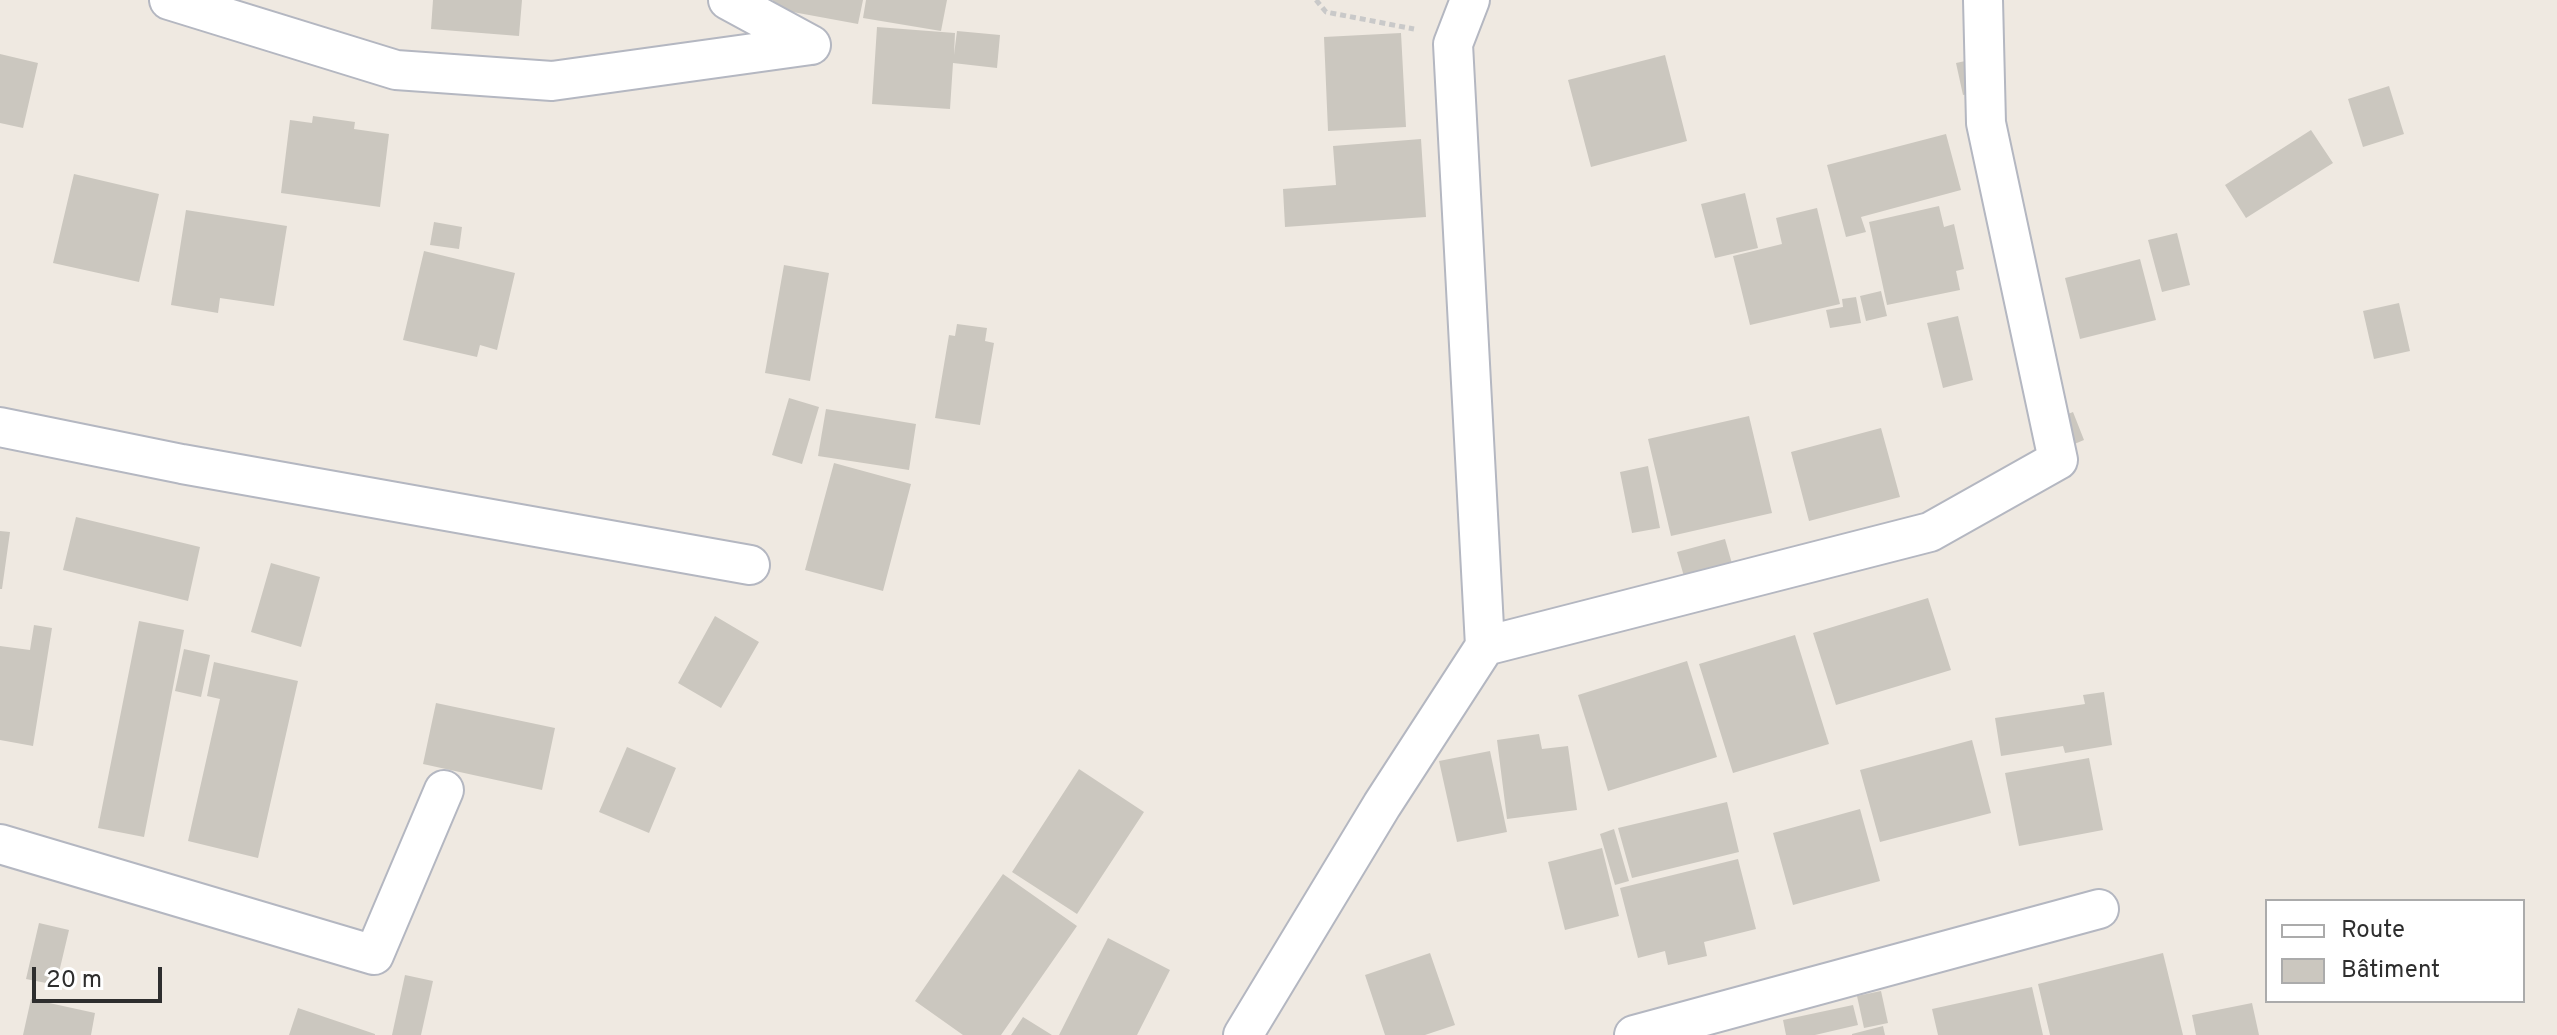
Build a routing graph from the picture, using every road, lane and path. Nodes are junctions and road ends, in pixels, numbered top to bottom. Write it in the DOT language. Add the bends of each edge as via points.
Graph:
graph roads {
  1 [pos="169,0"];
  2 [pos="728,0"];
  3 [pos="1316,0"];
  4 [pos="1983,0"];
  5 [pos="1466,11"];
  6 [pos="0,427"];
  7 [pos="750,565"];
  8 [pos="1485,646"];
  9 [pos="444,790"];
  10 [pos="0,844"];
  11 [pos="2099,909"];
  12 [pos="1243,1035"];
  13 [pos="1634,1035"];
  1 -- 2 [label="street" via="396,70 552,81 811,45"];
  3 -- 5 [label="path" via="1326,12 1421,31"];
  4 -- 8 [label="street" via="1986,123 2058,460 1930,532"];
  5 -- 8 [label="street" via="1453,44"];
  6 -- 7 [label="street"];
  8 -- 12 [label="street"];
  9 -- 10 [label="street" via="374,955"];
  11 -- 13 [label="street"];
}
